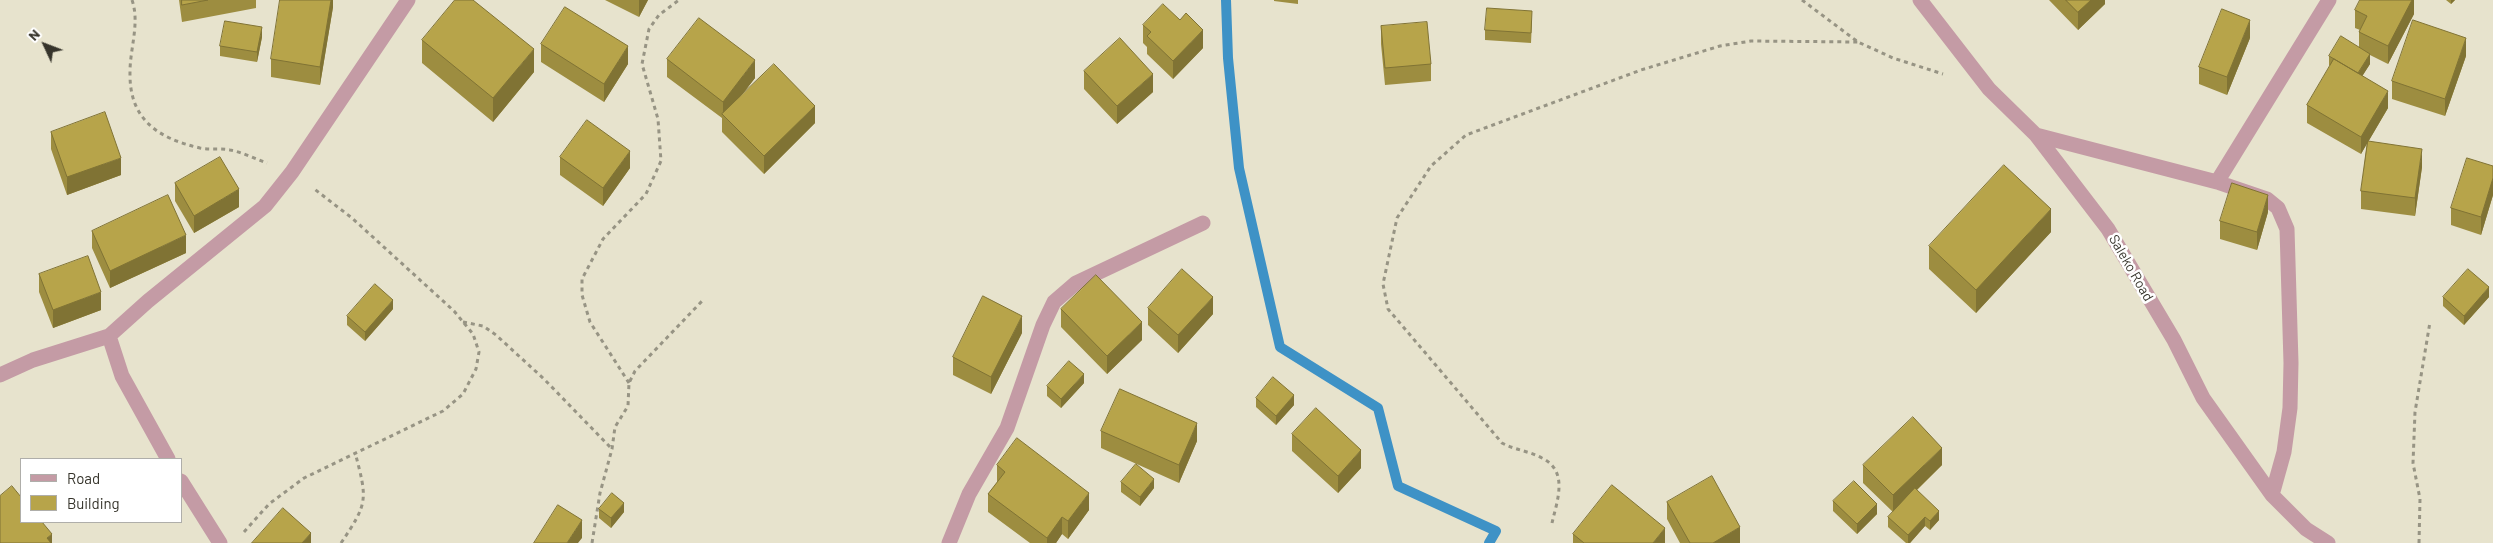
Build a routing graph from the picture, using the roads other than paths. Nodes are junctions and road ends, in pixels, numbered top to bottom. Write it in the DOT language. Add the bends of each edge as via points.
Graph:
graph roads {
  1 [pos="408,0"];
  2 [pos="1920,0"];
  3 [pos="2329,0"];
  4 [pos="2036,135"];
  5 [pos="2217,182"];
  6 [pos="1203,223"];
  7 [pos="109,336"];
  8 [pos="0,375"];
  9 [pos="167,458"];
  10 [pos="182,483"];
  11 [pos="2272,495"];
  12 [pos="220,543"];
  13 [pos="949,543"];
  14 [pos="2328,543"];
  1 -- 7 [label="street" via="292,172 265,206"];
  2 -- 4 [label="street, Saleko Road" via="1989,89"];
  3 -- 5 [label="street"];
  4 -- 5 [label="street"];
  4 -- 11 [label="street, Saleko Road" via="2108,229 2174,340 2203,398"];
  5 -- 11 [label="street" via="2267,199 2278,208 2287,229 2290,408 2284,452"];
  6 -- 13 [label="street" via="1076,283 1054,302 1007,428 969,494"];
  7 -- 8 [label="street" via="33,360"];
  7 -- 9 [label="street" via="122,376"];
  10 -- 12 [label="street"];
  11 -- 14 [label="street, Saleko Road" via="2306,529"];
}
